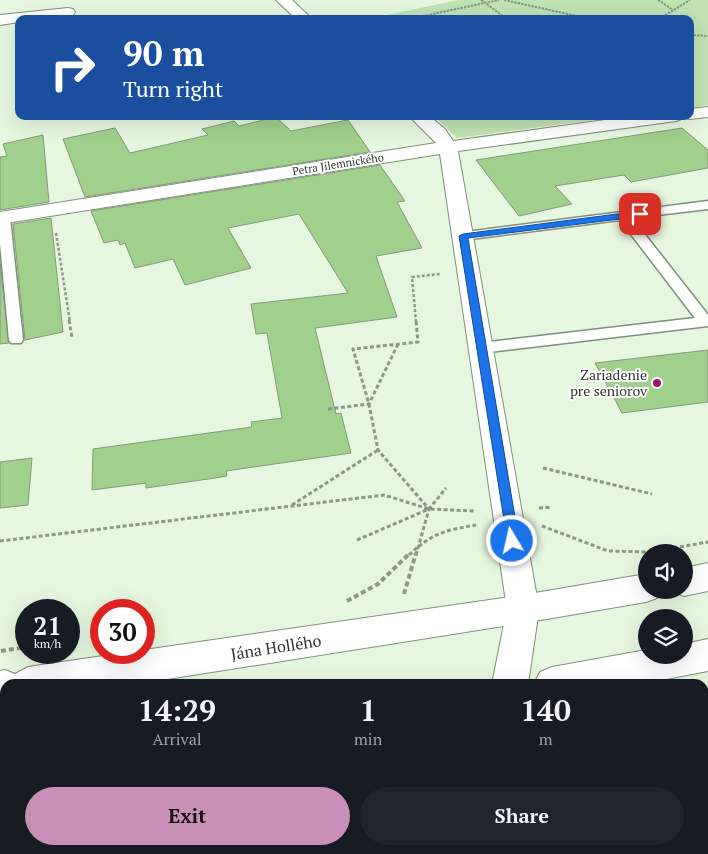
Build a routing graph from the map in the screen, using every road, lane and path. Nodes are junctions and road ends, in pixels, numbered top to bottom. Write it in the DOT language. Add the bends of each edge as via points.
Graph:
graph roads {
  1 [pos="283,0"];
  2 [pos="481,0"];
  3 [pos="499,0"];
  4 [pos="504,0"];
  5 [pos="658,0"];
  6 [pos="690,0"];
  7 [pos="485,3"];
  8 [pos="67,10"];
  9 [pos="673,10"];
  10 [pos="34,15"];
  11 [pos="300,15"];
  12 [pos="428,15"];
  13 [pos="502,15"];
  14 [pos="572,15"];
  15 [pos="665,15"];
  16 [pos="15,18"];
  17 [pos="0,20"];
  18 [pos="694,35"];
  19 [pos="708,36"];
  20 [pos="708,112"];
  21 [pos="694,114"];
  22 [pos="423,120"];
  23 [pos="646,120"];
  24 [pos="449,146"];
  25 [pos="708,205"];
  26 [pos="53,210"];
  27 [pos="624,216"];
  28 [pos="2,218"];
  29 [pos="463,236"];
  30 [pos="445,273"];
  31 [pos="707,321"];
  32 [pos="72,338"];
  33 [pos="16,340"];
  34 [pos="398,343"];
  35 [pos="481,348"];
  36 [pos="369,404"];
  37 [pos="328,409"];
  38 [pos="378,450"];
  39 [pos="543,468"];
  40 [pos="446,488"];
  41 [pos="652,494"];
  42 [pos="290,506"];
  43 [pos="429,509"];
  44 [pos="484,512"];
  45 [pos="509,524"];
  46 [pos="357,540"];
  47 [pos="0,541"];
  48 [pos="708,542"];
  49 [pos="420,544"];
  50 [pos="708,578"];
  51 [pos="693,580"];
  52 [pos="638,589"];
  53 [pos="402,599"];
  54 [pos="338,602"];
  55 [pos="523,610"];
  56 [pos="15,649"];
  57 [pos="0,651"];
  58 [pos="708,655"];
  59 [pos="61,679"];
  60 [pos="511,679"];
  61 [pos="579,679"];
  1 -- 11 [label="street"];
  2 -- 7 [label="path"];
  3 -- 7 [label="path"];
  4 -- 14 [label="path"];
  5 -- 9 [label="path"];
  6 -- 9 [label="path"];
  7 -- 12 [label="path"];
  7 -- 13 [label="path"];
  8 -- 10 [label="street"];
  9 -- 15 [label="path"];
  16 -- 17 [label="street"];
  18 -- 19 [label="path"];
  20 -- 21 [label="street"];
  22 -- 24 [label="street"];
  23 -- 24 [label="street, Petra Jilemnického"];
  24 -- 26 [label="street, Petra Jilemnického"];
  24 -- 29 [label="street"];
  25 -- 27 [label="lane"];
  26 -- 28 [label="street, Petra Jilemnického"];
  26 -- 32 [label="path"];
  27 -- 29 [label="lane"];
  27 -- 31 [label="lane"];
  28 -- 33 [label="lane"];
  29 -- 35 [label="street"];
  30 -- 34 [label="path" via="412,277 418,342"];
  31 -- 35 [label="lane"];
  34 -- 36 [label="path"];
  34 -- 36 [label="path" via="353,350"];
  35 -- 45 [label="street"];
  36 -- 37 [label="path"];
  36 -- 38 [label="path"];
  38 -- 42 [label="path"];
  38 -- 43 [label="path"];
  39 -- 41 [label="path"];
  40 -- 43 [label="path"];
  42 -- 43 [label="path" via="384,495"];
  42 -- 47 [label="path"];
  43 -- 44 [label="path"];
  43 -- 46 [label="path"];
  43 -- 49 [label="path"];
  45 -- 48 [label="path" via="540,525 608,551 650,552"];
  45 -- 49 [label="path" via="480,524 445,530"];
  45 -- 55 [label="street"];
  49 -- 53 [label="path"];
  49 -- 54 [label="path" via="378,584 348,601"];
  50 -- 51 [label="street"];
  52 -- 55 [label="street, Jána Hollého"];
  55 -- 59 [label="street, Jána Hollého"];
  55 -- 60 [label="street"];
  56 -- 57 [label="path"];
  58 -- 61 [label="street"];
}
